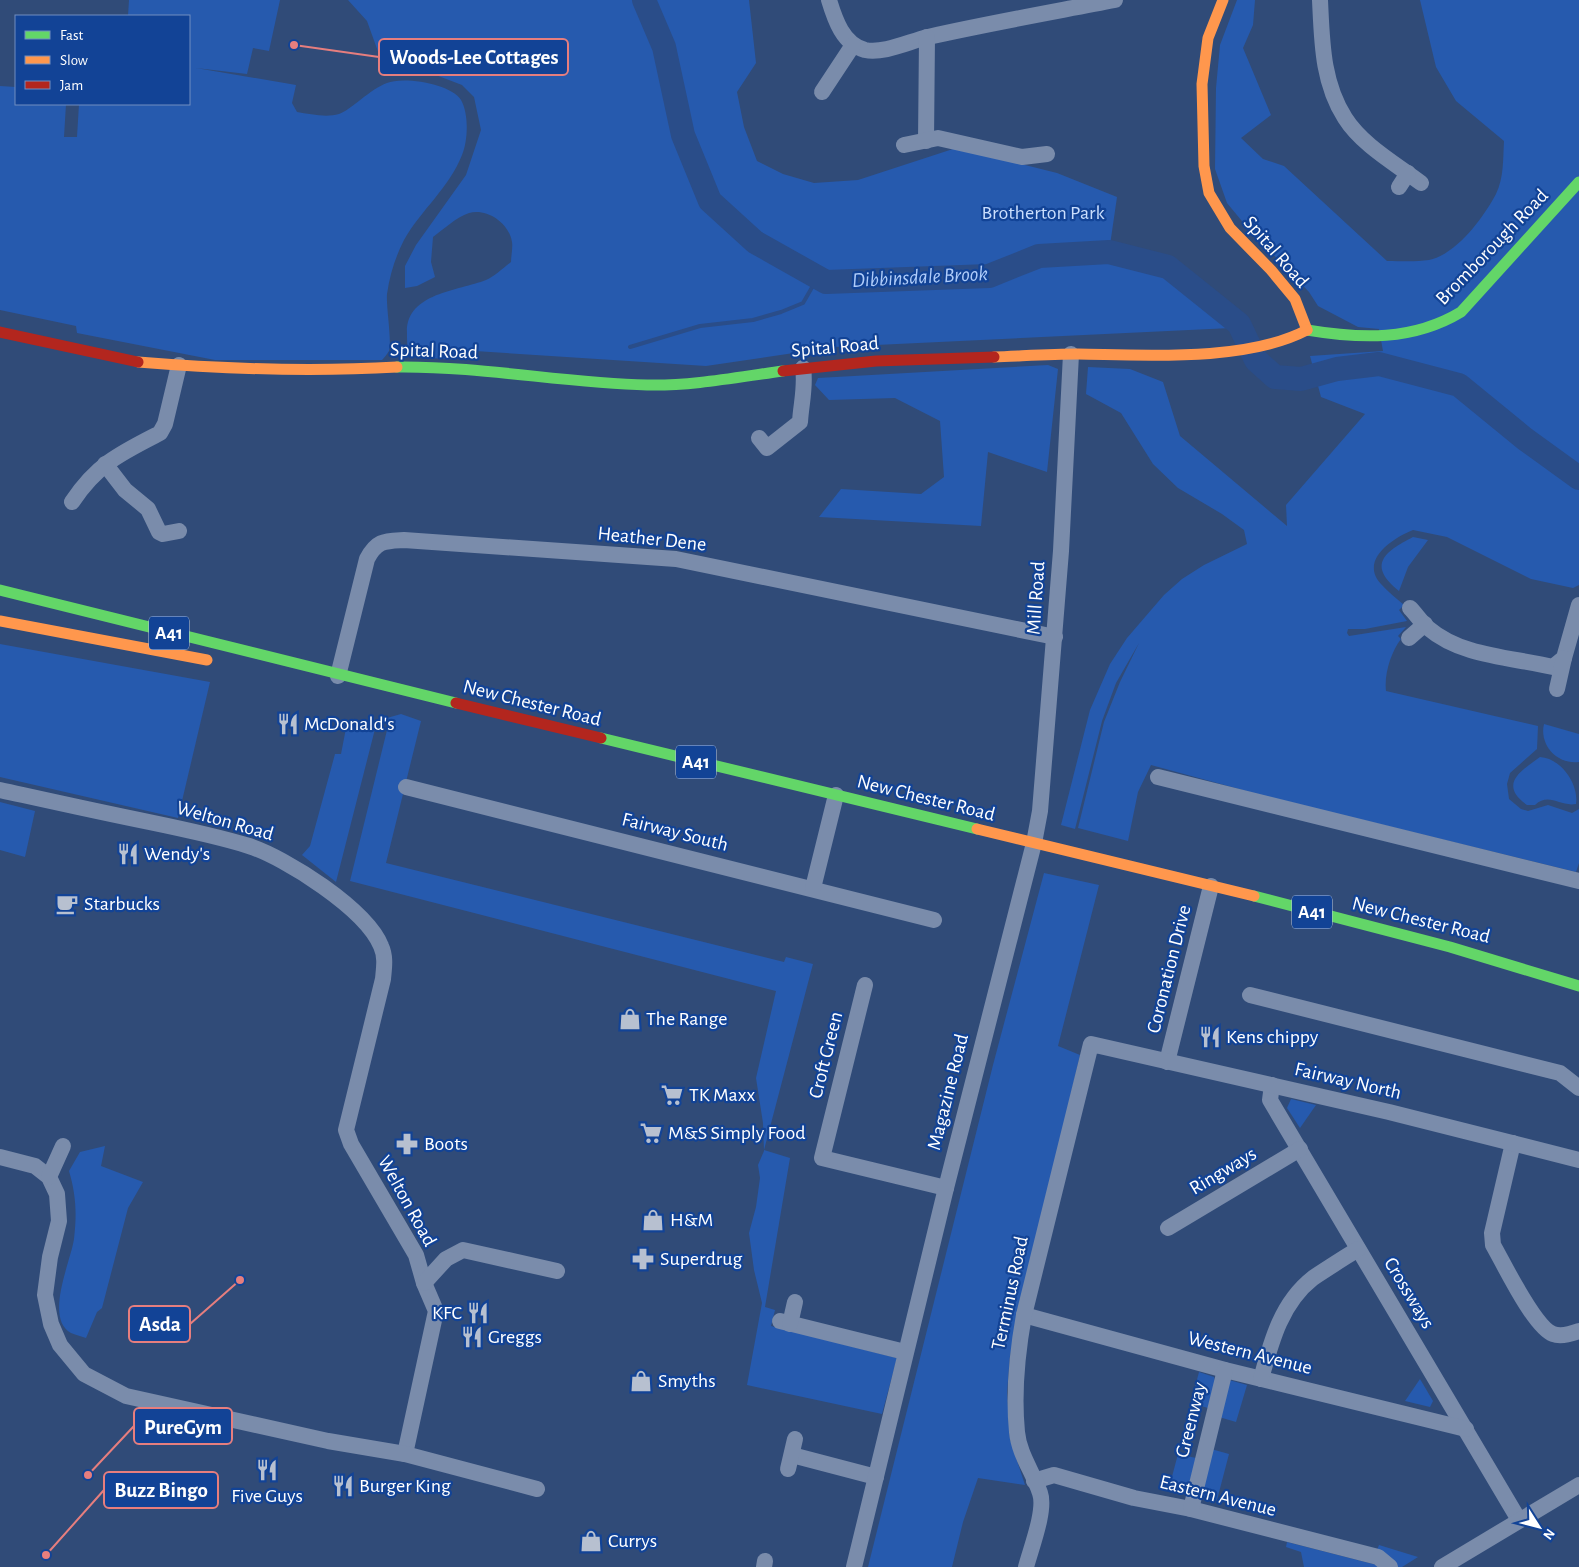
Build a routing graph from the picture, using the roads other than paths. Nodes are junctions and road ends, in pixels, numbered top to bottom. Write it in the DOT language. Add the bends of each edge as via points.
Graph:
graph roads {
  1 [pos="829,0"];
  2 [pos="1115,0"];
  3 [pos="1223,0"];
  4 [pos="1320,0"];
  5 [pos="927,37"];
  6 [pos="853,45"];
  7 [pos="831,87"];
  8 [pos="926,141"];
  9 [pos="904,145"];
  10 [pos="1047,154"];
  11 [pos="1409,181"];
  12 [pos="1579,182"];
  13 [pos="1307,330"];
  14 [pos="0,332"];
  15 [pos="1071,354"];
  16 [pos="179,365"];
  17 [pos="804,368"];
  18 [pos="759,438"];
  19 [pos="105,464"];
  20 [pos="72,502"];
  21 [pos="179,531"];
  22 [pos="0,590"];
  23 [pos="1579,605"];
  24 [pos="1410,608"];
  25 [pos="0,621"];
  26 [pos="64,621"];
  27 [pos="1425,624"];
  28 [pos="1055,637"];
  29 [pos="1409,638"];
  30 [pos="109,642"];
  31 [pos="1564,658"];
  32 [pos="215,661"];
  33 [pos="262,668"];
  34 [pos="338,676"];
  35 [pos="1557,689"];
  36 [pos="1158,777"];
  37 [pos="406,787"];
  38 [pos="0,790"];
  39 [pos="836,795"];
  40 [pos="1034,843"];
  41 [pos="1579,881"];
  42 [pos="1211,886"];
  43 [pos="813,888"];
  44 [pos="934,920"];
  45 [pos="1504,961"];
  46 [pos="1570,971"];
  47 [pos="865,985"];
  48 [pos="1579,986"];
  49 [pos="1250,995"];
  50 [pos="1107,1048"];
  51 [pos="1167,1062"];
  52 [pos="1272,1085"];
  53 [pos="1579,1088"];
  54 [pos="1513,1143"];
  55 [pos="63,1146"];
  56 [pos="1300,1150"];
  57 [pos="0,1158"];
  58 [pos="1579,1160"];
  59 [pos="49,1177"];
  60 [pos="946,1188"];
  61 [pos="1168,1228"];
  62 [pos="1358,1249"];
  63 [pos="557,1271"];
  64 [pos="424,1284"];
  65 [pos="795,1302"];
  66 [pos="1024,1315"];
  67 [pos="1579,1331"];
  68 [pos="905,1352"];
  69 [pos="1225,1370"];
  70 [pos="1261,1379"];
  71 [pos="1466,1429"];
  72 [pos="405,1454"];
  73 [pos="792,1454"];
  74 [pos="876,1477"];
  75 [pos="1034,1481"];
  76 [pos="1579,1485"];
  77 [pos="537,1489"];
  78 [pos="1190,1509"];
  79 [pos="1519,1520"];
  80 [pos="854,1567"];
  81 [pos="1026,1567"];
  82 [pos="1390,1567"];
  83 [pos="1442,1567"];
  1 -- 6 [label="street" via="842,32"];
  2 -- 5 [label="street"];
  3 -- 13 [label="main road, Spital Road" via="1208,38 1202,84 1204,166 1209,193 1230,228 1295,299"];
  4 -- 11 [label="street" via="1326,75 1335,98 1346,120"];
  5 -- 6 [label="street" via="880,49 866,50"];
  5 -- 8 [label="street"];
  6 -- 7 [label="street"];
  8 -- 9 [label="street"];
  8 -- 10 [label="street" via="938,138 1022,157"];
  12 -- 13 [label="main road, Bromborough Road" via="1461,312 1446,323 1377,337"];
  13 -- 15 [label="main road, Spital Road" via="1268,346 1233,350 1172,355"];
  14 -- 16 [label="main road, Spital Road" via="132,361"];
  15 -- 17 [label="main road, Spital Road" via="876,361"];
  15 -- 28 [label="street, Mill Road"];
  16 -- 17 [label="main road, Spital Road" via="345,370 399,366 646,386 689,384"];
  16 -- 19 [label="street" via="160,433"];
  17 -- 18 [label="street" via="800,422 767,448"];
  19 -- 20 [label="street" via="90,477"];
  19 -- 21 [label="street" via="125,490 148,508 159,532"];
  22 -- 34 [label="main road, New Chester Road / A41"];
  23 -- 31 [label="street"];
  24 -- 27 [label="street"];
  25 -- 30 [label="main road, A41"];
  26 -- 30 [label="main road"];
  27 -- 29 [label="street"];
  27 -- 31 [label="street" via="1458,646 1480,653 1553,667"];
  28 -- 34 [label="street, Heather Dene" via="676,559 384,541 373,548 367,559"];
  28 -- 40 [label="street, Mill Road" via="1040,811"];
  30 -- 32 [label="main road, A41"];
  31 -- 35 [label="street"];
  33 -- 34 [label="main road, New Chester Road / A41"];
  34 -- 39 [label="main road, New Chester Road / A41"];
  36 -- 41 [label="street"];
  37 -- 43 [label="street, Fairway South"];
  38 -- 64 [label="street, Welton Road" via="250,847 283,861 333,894 372,931 385,962 383,979 346,1130 350,1144 416,1255"];
  39 -- 40 [label="main road, New Chester Road / A41"];
  39 -- 43 [label="street"];
  40 -- 42 [label="main road, New Chester Road / A41"];
  40 -- 60 [label="street, Magazine Road"];
  42 -- 45 [label="main road, New Chester Road / A41"];
  42 -- 51 [label="street, Coronation Drive"];
  43 -- 44 [label="street, Fairway South"];
  45 -- 46 [label="main road, New Chester Road / A41"];
  45 -- 48 [label="main road, New Chester Road / A41"];
  47 -- 60 [label="street, Croft Green" via="822,1158"];
  49 -- 53 [label="street" via="1560,1073"];
  50 -- 51 [label="street, Fairway North"];
  50 -- 66 [label="street, Terminus Road" via="1091,1044"];
  51 -- 52 [label="street, Fairway North"];
  52 -- 54 [label="street, Fairway North"];
  52 -- 56 [label="street, Crossways" via="1270,1100"];
  54 -- 58 [label="street, Fairway North"];
  54 -- 67 [label="street" via="1492,1233 1493,1245 1537,1322 1553,1334 1570,1335"];
  55 -- 59 [label="street"];
  56 -- 61 [label="street, Ringways"];
  56 -- 62 [label="street, Crossways"];
  57 -- 59 [label="street" via="35,1166"];
  59 -- 72 [label="street" via="57,1194 59,1221 50,1257 46,1295 51,1324 60,1345 84,1374 126,1396 328,1441"];
  60 -- 68 [label="street, Magazine Road"];
  62 -- 70 [label="street" via="1312,1279 1284,1311"];
  62 -- 71 [label="street, Crossways"];
  63 -- 64 [label="street" via="463,1250 446,1259"];
  64 -- 72 [label="street, Welton Road" via="436,1311"];
  65 -- 68 [label="street" via="785,1322"];
  66 -- 69 [label="street, Western Avenue"];
  66 -- 75 [label="street, Terminus Road" via="1017,1354 1016,1426"];
  68 -- 74 [label="street, Magazine Road"];
  69 -- 70 [label="street, Western Avenue"];
  69 -- 78 [label="street, Greenway"];
  70 -- 71 [label="street, Western Avenue"];
  71 -- 79 [label="street, Crossways"];
  72 -- 77 [label="street"];
  73 -- 74 [label="street"];
  74 -- 80 [label="street, Magazine Road"];
  75 -- 78 [label="street, Eastern Avenue" via="1054,1475 1134,1498"];
  75 -- 81 [label="street, Terminus Road" via="1040,1494 1040,1510"];
  76 -- 79 [label="street"];
  78 -- 82 [label="street, Eastern Avenue" via="1378,1557"];
  79 -- 83 [label="street"];
}
